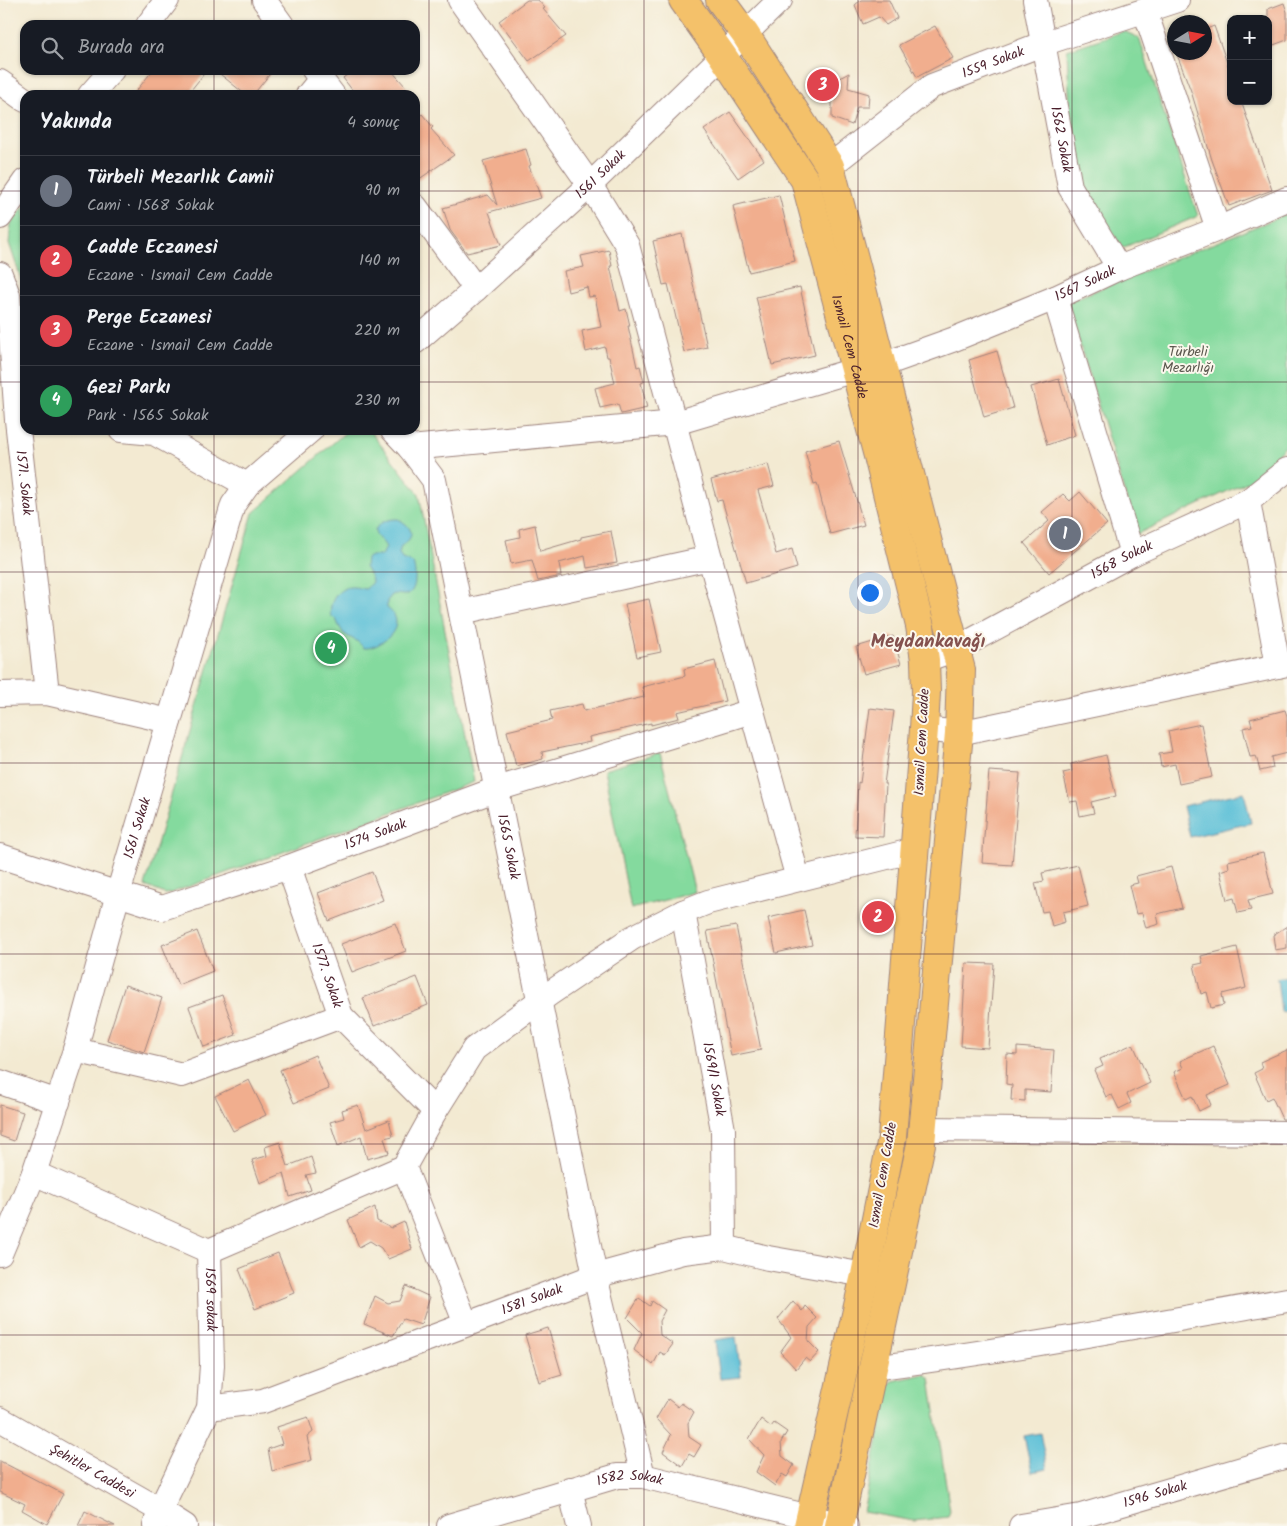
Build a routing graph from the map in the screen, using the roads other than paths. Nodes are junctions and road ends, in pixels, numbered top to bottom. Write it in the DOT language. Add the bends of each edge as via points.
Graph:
graph roads {
  1 [pos="167,0"];
  2 [pos="264,0"];
  3 [pos="460,0"];
  4 [pos="683,0"];
  5 [pos="720,0"];
  6 [pos="780,0"];
  7 [pos="1035,0"];
  8 [pos="1177,0"];
  9 [pos="1145,11"];
  10 [pos="152,20"];
  11 [pos="278,20"];
  12 [pos="745,34"];
  13 [pos="1042,44"];
  14 [pos="722,55"];
  15 [pos="108,75"];
  16 [pos="0,82"];
  17 [pos="94,90"];
  18 [pos="20,96"];
  19 [pos="830,166"];
  20 [pos="590,186"];
  21 [pos="20,188"];
  22 [pos="1287,200"];
  23 [pos="420,213"];
  24 [pos="0,218"];
  25 [pos="1218,229"];
  26 [pos="1119,268"];
  27 [pos="0,274"];
  28 [pos="476,289"];
  29 [pos="1056,298"];
  30 [pos="420,338"];
  31 [pos="882,365"];
  32 [pos="855,370"];
  33 [pos="14,420"];
  34 [pos="675,423"];
  35 [pos="158,435"];
  36 [pos="305,435"];
  37 [pos="398,435"];
  38 [pos="410,448"];
  39 [pos="1287,470"];
  40 [pos="246,484"];
  41 [pos="1248,502"];
  42 [pos="1132,554"];
  43 [pos="710,558"];
  44 [pos="461,612"];
  45 [pos="956,649"];
  46 [pos="925,660"];
  47 [pos="1282,665"];
  48 [pos="47,693"];
  49 [pos="0,694"];
  50 [pos="752,712"];
  51 [pos="169,721"];
  52 [pos="924,729"];
  53 [pos="959,733"];
  54 [pos="497,789"];
  55 [pos="915,850"];
  56 [pos="0,856"];
  57 [pos="289,867"];
  58 [pos="798,879"];
  59 [pos="118,894"];
  60 [pos="683,912"];
  61 [pos="539,1002"];
  62 [pos="341,1016"];
  63 [pos="75,1050"];
  64 [pos="0,1082"];
  65 [pos="58,1102"];
  66 [pos="435,1111"];
  67 [pos="922,1129"];
  68 [pos="1287,1133"];
  69 [pos="404,1167"];
  70 [pos="34,1173"];
  71 [pos="724,1248"];
  72 [pos="209,1251"];
  73 [pos="0,1254"];
  74 [pos="864,1275"];
  75 [pos="595,1276"];
  76 [pos="1287,1300"];
  77 [pos="466,1324"];
  78 [pos="873,1368"];
  79 [pos="209,1408"];
  80 [pos="0,1419"];
  81 [pos="1287,1456"];
  82 [pos="644,1476"];
  83 [pos="570,1489"];
  84 [pos="157,1518"];
  85 [pos="810,1521"];
  86 [pos="1082,1521"];
  87 [pos="842,1525"];
  88 [pos="184,1526"];
  89 [pos="449,1526"];
  90 [pos="580,1526"];
  91 [pos="1021,1526"];
  1 -- 10 [label="street"];
  2 -- 11 [label="street"];
  3 -- 20 [label="street"];
  4 -- 14 [label="main road, Ismail Cem Cadde"];
  5 -- 12 [label="main road, Ismail Cem Cadde"];
  6 -- 12 [label="street, 1561 Sokak"];
  7 -- 13 [label="street, 1562 Sokak"];
  8 -- 9 [label="street, 1559 Sokak"];
  9 -- 13 [label="street, 1559 Sokak"];
  9 -- 25 [label="street"];
  12 -- 14 [label="street, 1561 Sokak"];
  12 -- 19 [label="main road, Ismail Cem Cadde"];
  13 -- 19 [label="street, 1559 Sokak" via="932,86"];
  13 -- 26 [label="street, 1562 Sokak" via="1070,187"];
  14 -- 20 [label="street, 1561 Sokak"];
  14 -- 32 [label="main road, Ismail Cem Cadde" via="805,180"];
  15 -- 17 [label="street"];
  16 -- 18 [label="street"];
  19 -- 31 [label="main road, Ismail Cem Cadde"];
  20 -- 28 [label="street, 1561 Sokak"];
  20 -- 34 [label="street" via="628,245"];
  21 -- 24 [label="street"];
  22 -- 25 [label="street, 1567 Sokak"];
  23 -- 28 [label="street"];
  25 -- 26 [label="street, 1567 Sokak"];
  26 -- 29 [label="street, 1567 Sokak"];
  27 -- 33 [label="street, 1571. Sokak" via="8,295"];
  28 -- 30 [label="street, 1561 Sokak"];
  29 -- 31 [label="street, 1567 Sokak"];
  29 -- 42 [label="street"];
  31 -- 45 [label="main road, Ismail Cem Cadde"];
  32 -- 34 [label="street"];
  32 -- 46 [label="main road, Ismail Cem Cadde" via="920,626"];
  33 -- 48 [label="street, 1571. Sokak"];
  34 -- 38 [label="street"];
  34 -- 43 [label="street"];
  35 -- 40 [label="street"];
  36 -- 40 [label="street, 1561 Sokak"];
  37 -- 38 [label="street, 1565 Sokak"];
  38 -- 44 [label="street, 1565 Sokak" via="434,480"];
  39 -- 41 [label="street, 1568 Sokak"];
  40 -- 51 [label="street, 1561 Sokak" via="233,505"];
  41 -- 42 [label="street, 1568 Sokak"];
  41 -- 47 [label="street"];
  42 -- 45 [label="street, 1568 Sokak"];
  43 -- 44 [label="street"];
  43 -- 50 [label="street"];
  44 -- 54 [label="street, 1565 Sokak"];
  45 -- 46 [label="street, 1568 Sokak"];
  45 -- 53 [label="main road, Ismail Cem Cadde" via="960,670"];
  46 -- 52 [label="main road, Ismail Cem Cadde"];
  47 -- 53 [label="street"];
  48 -- 49 [label="street"];
  48 -- 51 [label="street"];
  50 -- 54 [label="street, 1574 Sokak"];
  50 -- 58 [label="street"];
  51 -- 59 [label="street, 1561 Sokak"];
  52 -- 53 [label="street"];
  52 -- 55 [label="main road, Ismail Cem Cadde"];
  53 -- 67 [label="main road, Ismail Cem Cadde"];
  54 -- 57 [label="street, 1574 Sokak"];
  54 -- 61 [label="street, 1565 Sokak"];
  55 -- 58 [label="street"];
  55 -- 74 [label="main road, Ismail Cem Cadde" via="892,1138"];
  56 -- 59 [label="street, 1574 Sokak"];
  57 -- 59 [label="street, 1574 Sokak" via="162,908"];
  57 -- 62 [label="street, 1577. Sokak"];
  58 -- 60 [label="street" via="708,902"];
  59 -- 63 [label="street, 1561 Sokak"];
  60 -- 61 [label="street" via="632,938"];
  60 -- 71 [label="street, 1569/1 Sokak" via="723,1130"];
  61 -- 66 [label="street" via="474,1049"];
  61 -- 75 [label="street, 1565 Sokak"];
  62 -- 63 [label="street" via="182,1075"];
  62 -- 66 [label="street, 1577. Sokak"];
  63 -- 65 [label="street, 1561 Sokak"];
  64 -- 65 [label="street"];
  65 -- 70 [label="street, 1561 Sokak"];
  66 -- 69 [label="street"];
  67 -- 68 [label="street"];
  67 -- 78 [label="main road, Ismail Cem Cadde"];
  69 -- 72 [label="street"];
  69 -- 77 [label="street"];
  70 -- 72 [label="street, 1569 sokak"];
  70 -- 73 [label="street, 1561 Sokak"];
  71 -- 74 [label="street, 1581 Sokak"];
  71 -- 75 [label="street, 1581 Sokak" via="683,1252"];
  72 -- 79 [label="street, 1569 sokak" via="212,1365"];
  74 -- 85 [label="main road, Ismail Cem Cadde"];
  75 -- 77 [label="street, 1581 Sokak"];
  75 -- 82 [label="street, 1565 Sokak"];
  76 -- 78 [label="street"];
  77 -- 79 [label="street, 1581 Sokak" via="263,1401"];
  78 -- 87 [label="main road, Ismail Cem Cadde"];
  79 -- 84 [label="street, 1569 sokak"];
  80 -- 84 [label="street, Şehitler Caddesi"];
  81 -- 86 [label="street, 1596 Sokak"];
  82 -- 83 [label="street, 1582 Sokak" via="617,1476"];
  82 -- 85 [label="street, 1582 Sokak"];
  83 -- 89 [label="street, 1582 Sokak"];
  83 -- 90 [label="street"];
  84 -- 88 [label="street, Şehitler Caddesi"];
  85 -- 87 [label="street, 1582 Sokak"];
  86 -- 91 [label="street, 1596 Sokak"];
}
